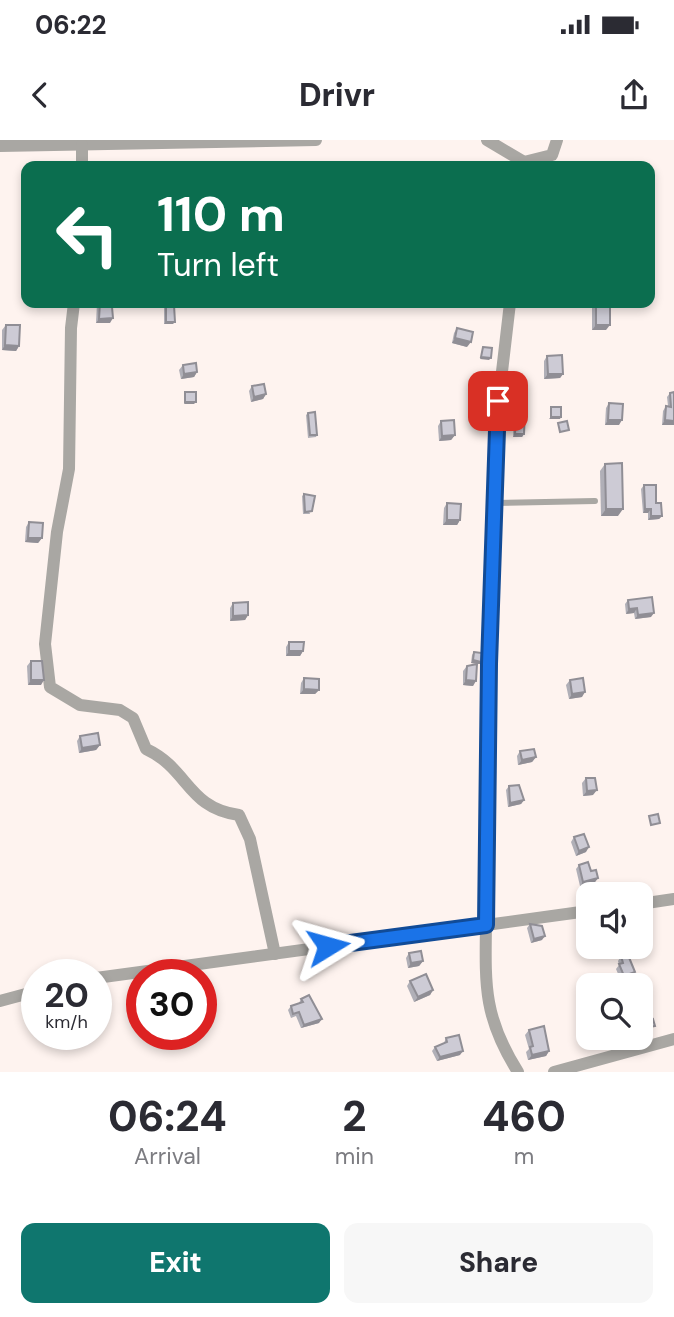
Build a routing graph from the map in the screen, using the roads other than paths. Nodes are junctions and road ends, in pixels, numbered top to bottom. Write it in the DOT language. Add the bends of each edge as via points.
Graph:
graph roads {
  1 [pos="316,140"];
  2 [pos="487,140"];
  3 [pos="557,140"];
  4 [pos="125,142"];
  5 [pos="82,145"];
  6 [pos="0,146"];
  7 [pos="82,161"];
  8 [pos="519,161"];
  9 [pos="533,161"];
  10 [pos="73,308"];
  11 [pos="509,308"];
  12 [pos="595,501"];
  13 [pos="493,503"];
  14 [pos="674,899"];
  15 [pos="653,902"];
  16 [pos="576,913"];
  17 [pos="486,925"];
  18 [pos="275,954"];
  19 [pos="112,976"];
  20 [pos="21,996"];
  21 [pos="0,1001"];
  22 [pos="674,1039"];
  23 [pos="518,1072"];
  24 [pos="554,1072"];
  1 -- 4 [label="street"];
  2 -- 8 [label="street"];
  3 -- 9 [label="street" via="552,155"];
  4 -- 5 [label="street"];
  5 -- 6 [label="street"];
  5 -- 7 [label="street"];
  10 -- 18 [label="street" via="69,469 45,644 50,687 80,705 120,710 133,718 146,749 165,757 195,796 220,812 239,815 250,839"];
  11 -- 13 [label="street" via="496,423"];
  12 -- 13 [label="lane"];
  13 -- 17 [label="street"];
  14 -- 15 [label="street"];
  16 -- 17 [label="street"];
  17 -- 18 [label="street"];
  17 -- 23 [label="street" via="488,1008 500,1044"];
  18 -- 19 [label="street"];
  20 -- 21 [label="street"];
  22 -- 24 [label="street"];
}
